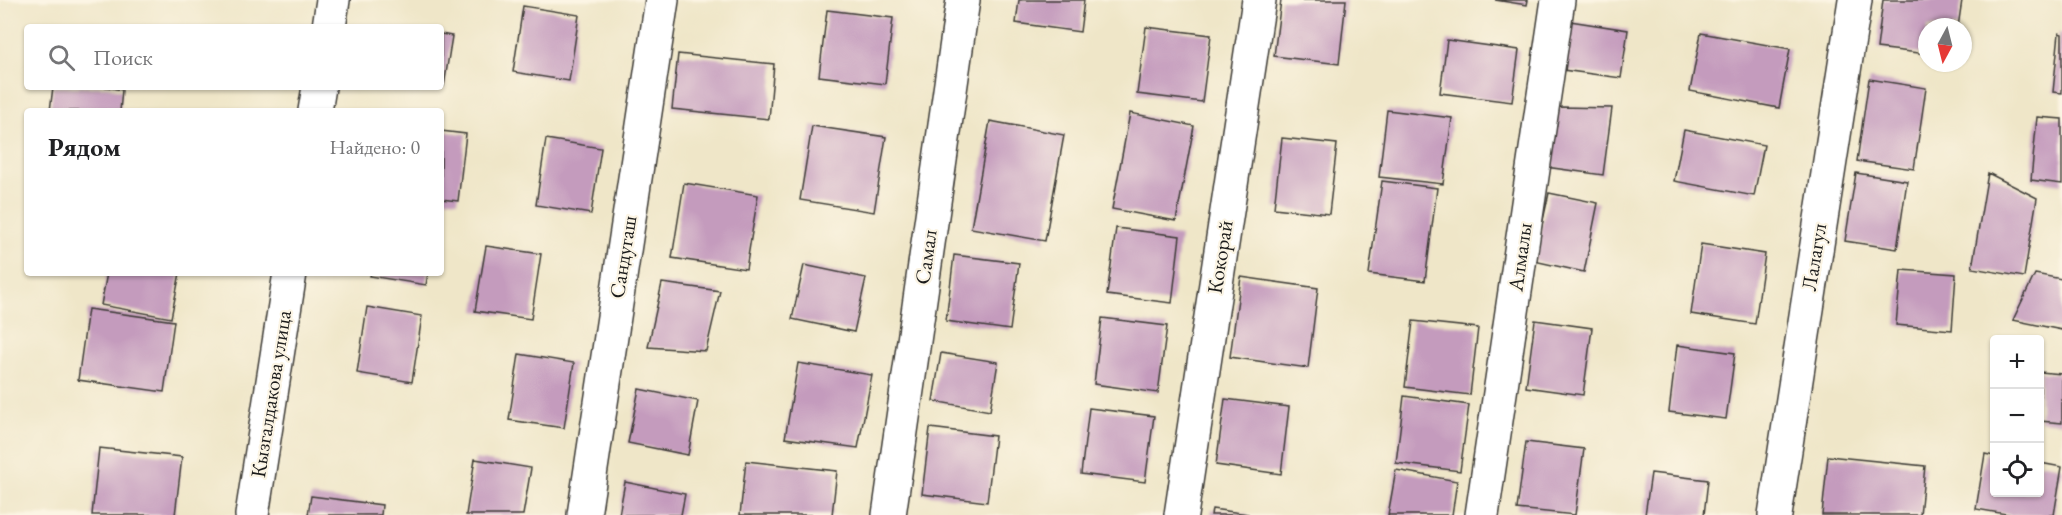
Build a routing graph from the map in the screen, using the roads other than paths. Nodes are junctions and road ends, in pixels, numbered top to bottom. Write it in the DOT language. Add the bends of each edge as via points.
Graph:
graph roads {
  1 [pos="333,0"];
  2 [pos="662,0"];
  3 [pos="963,0"];
  4 [pos="1258,0"];
  5 [pos="1558,0"];
  6 [pos="1855,0"];
  7 [pos="329,24"];
  8 [pos="318,90"];
  9 [pos="316,108"];
  10 [pos="290,276"];
  11 [pos="252,515"];
  12 [pos="584,515"];
  13 [pos="889,515"];
  14 [pos="1181,515"];
  15 [pos="1482,515"];
  16 [pos="1775,515"];
  1 -- 7 [label="street"];
  2 -- 12 [label="street, Сандугаш"];
  3 -- 13 [label="street, Самал"];
  4 -- 14 [label="street, Кокорай"];
  5 -- 15 [label="street, Алмалы"];
  6 -- 16 [label="street, Лалагул"];
  8 -- 9 [label="street"];
  10 -- 11 [label="street, Кызгалдакова улица"];
}
